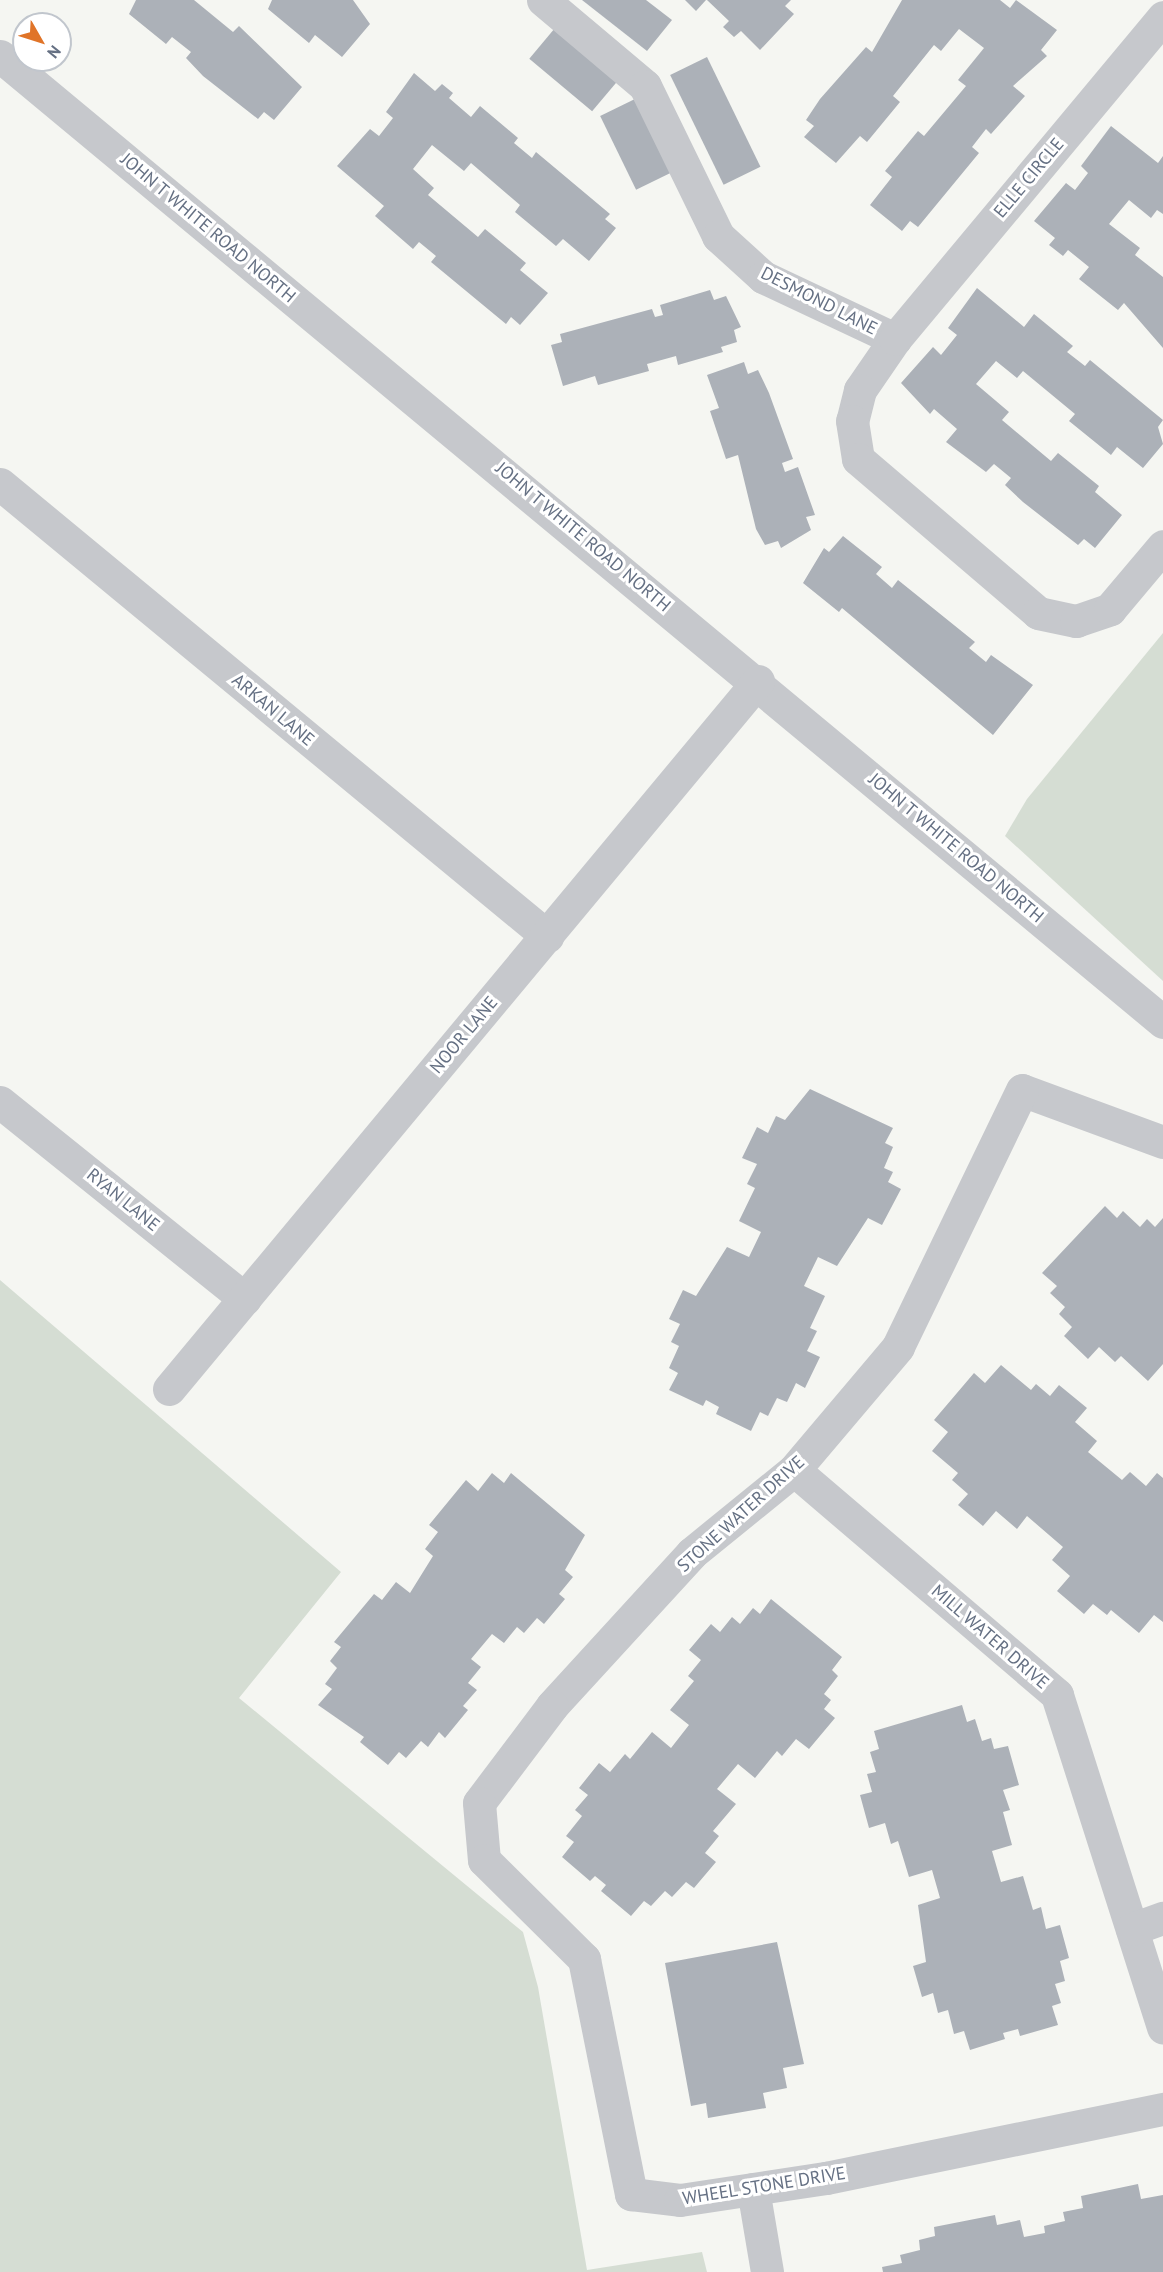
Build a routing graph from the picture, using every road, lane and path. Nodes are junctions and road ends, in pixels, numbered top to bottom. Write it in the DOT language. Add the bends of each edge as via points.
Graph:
graph roads {
  1 [pos="543,0"];
  2 [pos="1163,17"];
  3 [pos="0,56"];
  4 [pos="895,339"];
  5 [pos="0,484"];
  6 [pos="1163,546"];
  7 [pos="758,681"];
  8 [pos="547,936"];
  9 [pos="1163,1022"];
  10 [pos="0,1102"];
  11 [pos="1163,1142"];
  12 [pos="245,1299"];
  13 [pos="169,1389"];
  14 [pos="794,1470"];
  15 [pos="484,1860"];
  16 [pos="1163,1918"];
  17 [pos="1132,1929"];
  18 [pos="1163,2028"];
  19 [pos="1163,2109"];
  20 [pos="753,2189"];
  21 [pos="767,2272"];
  1 -- 4 [label="street, DESMOND LANE" via="645,86 718,236 763,277"];
  2 -- 4 [label="street, ELLE CIRCLE"];
  3 -- 7 [label="street, JOHN T WHITE ROAD NORTH"];
  4 -- 6 [label="street, DESMOND LANE" via="860,390 852,420 858,459 1038,613 1076,621 1110,609"];
  5 -- 8 [label="street, ARKAN LANE"];
  7 -- 8 [label="street, NOOR LANE"];
  7 -- 9 [label="street, JOHN T WHITE ROAD NORTH"];
  8 -- 12 [label="street, NOOR LANE"];
  10 -- 12 [label="street, RYAN LANE"];
  11 -- 14 [label="street, STONE WATER DRIVE" via="1022,1090 898,1347"];
  12 -- 13 [label="street, NOOR LANE"];
  14 -- 15 [label="street, STONE WATER DRIVE" via="692,1553 552,1706 479,1803"];
  14 -- 17 [label="street, MILL WATER DRIVE" via="1057,1695"];
  15 -- 20 [label="street, WHEEL STONE DRIVE" via="584,1959 632,2194 680,2200"];
  16 -- 17 [label="street"];
  17 -- 18 [label="street, MILL WATER DRIVE"];
  19 -- 20 [label="street, WHEEL STONE DRIVE"];
  20 -- 21 [label="street"];
}
